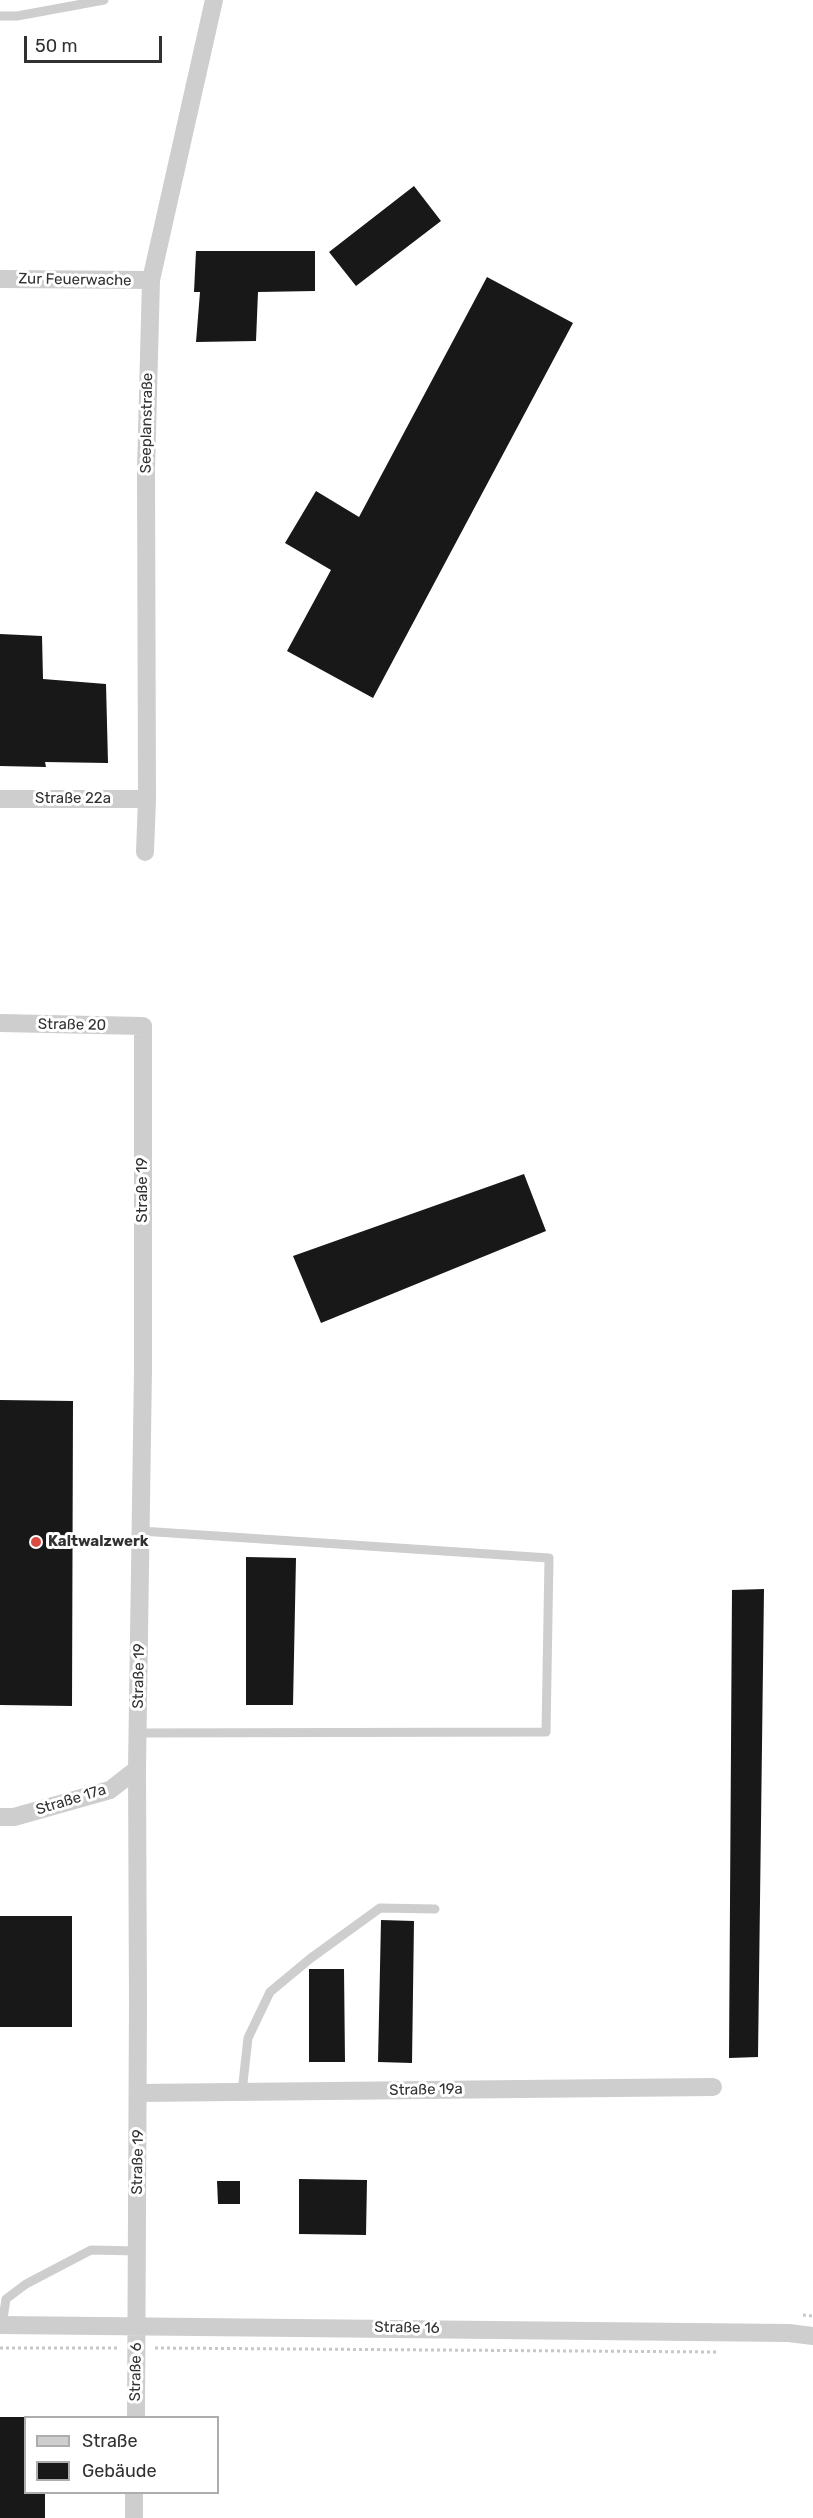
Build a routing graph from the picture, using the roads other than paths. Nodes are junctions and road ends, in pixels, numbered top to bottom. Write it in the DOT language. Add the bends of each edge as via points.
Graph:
graph roads {
  1 [pos="104,0"];
  2 [pos="214,0"];
  3 [pos="0,16"];
  4 [pos="0,279"];
  5 [pos="151,280"];
  6 [pos="0,799"];
  7 [pos="147,799"];
  8 [pos="144,852"];
  9 [pos="0,1023"];
  10 [pos="143,1026"];
  11 [pos="141,1531"];
  12 [pos="138,1733"];
  13 [pos="137,1769"];
  14 [pos="0,1817"];
  15 [pos="435,1909"];
  16 [pos="713,2087"];
  17 [pos="242,2091"];
  18 [pos="138,2093"];
  19 [pos="136,2251"];
  20 [pos="1,2325"];
  21 [pos="137,2326"];
  22 [pos="813,2336"];
  23 [pos="136,2416"];
  24 [pos="135,2494"];
  25 [pos="134,2518"];
  1 -- 3 [label="lane"];
  2 -- 5 [label="street, Seeplanstraße"];
  4 -- 5 [label="street, Zur Feuerwache"];
  5 -- 7 [label="street, Seeplanstraße" via="146,470"];
  6 -- 7 [label="street, Straße 22a"];
  7 -- 8 [label="street, Seeplanstraße"];
  9 -- 10 [label="street, Straße 20"];
  10 -- 11 [label="street, Straße 19"];
  11 -- 12 [label="street, Straße 19"];
  11 -- 12 [label="lane" via="549,1558 546,1732"];
  12 -- 13 [label="street, Straße 19"];
  13 -- 14 [label="street, Straße 17a" via="110,1790"];
  13 -- 18 [label="street, Straße 19"];
  15 -- 17 [label="lane" via="380,1908 270,1992 248,2038"];
  16 -- 17 [label="street, Straße 19a"];
  17 -- 18 [label="street, Straße 19a"];
  18 -- 19 [label="street, Straße 19"];
  19 -- 20 [label="lane" via="91,2250 26,2284 6,2299"];
  19 -- 21 [label="street, Straße 19"];
  20 -- 21 [label="street, Straße 16"];
  21 -- 22 [label="street, Straße 16" via="789,2332"];
  21 -- 23 [label="street, Straße 6"];
  24 -- 25 [label="street"];
}
